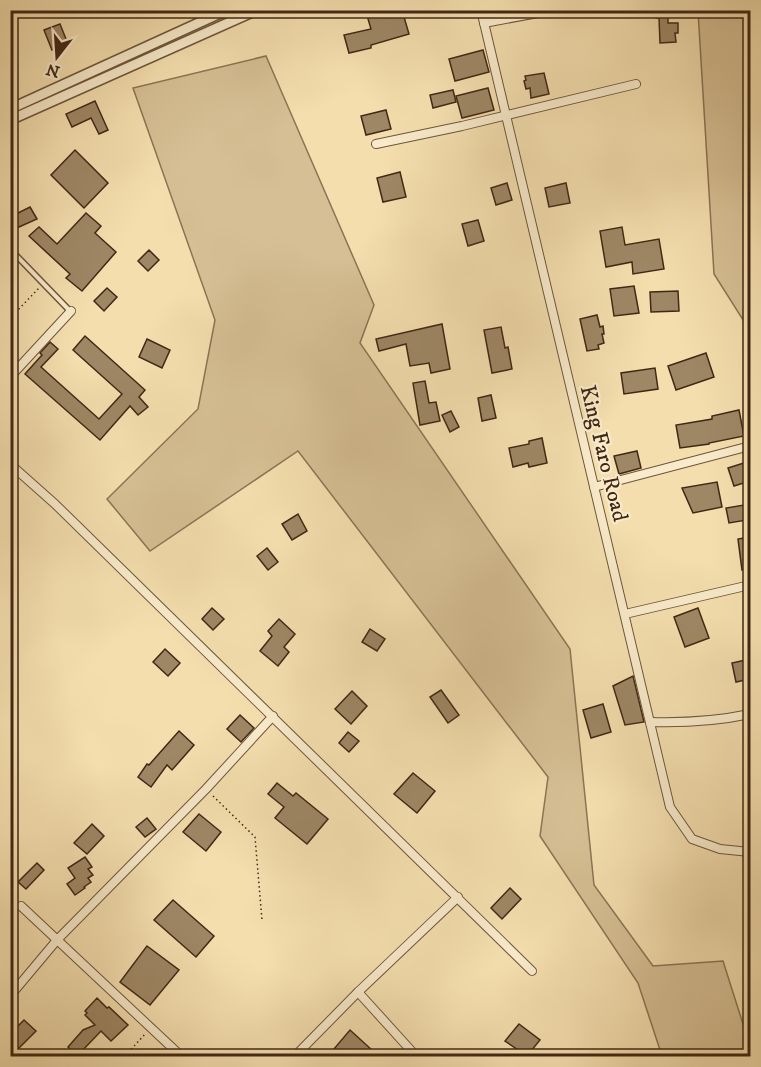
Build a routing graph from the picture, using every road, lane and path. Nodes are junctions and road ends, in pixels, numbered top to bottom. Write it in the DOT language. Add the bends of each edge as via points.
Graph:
graph roads {
  1 [pos="227,10"];
  2 [pos="257,10"];
  3 [pos="481,10"];
  4 [pos="554,10"];
  5 [pos="484,23"];
  6 [pos="636,84"];
  7 [pos="10,109"];
  8 [pos="506,116"];
  9 [pos="10,120"];
  10 [pos="376,144"];
  11 [pos="10,249"];
  12 [pos="44,283"];
  13 [pos="10,311"];
  14 [pos="71,312"];
  15 [pos="10,377"];
  16 [pos="750,446"];
  17 [pos="10,464"];
  18 [pos="594,487"];
  19 [pos="750,585"];
  20 [pos="625,614"];
  21 [pos="750,714"];
  22 [pos="273,716"];
  23 [pos="650,722"];
  24 [pos="206,789"];
  25 [pos="750,852"];
  26 [pos="458,897"];
  27 [pos="21,906"];
  28 [pos="262,920"];
  29 [pos="57,940"];
  30 [pos="532,971"];
  31 [pos="358,992"];
  32 [pos="10,996"];
  33 [pos="150,1028"];
  34 [pos="125,1056"];
  35 [pos="181,1056"];
  36 [pos="295,1056"];
  37 [pos="416,1056"];
  1 -- 7 [label="street"];
  2 -- 9 [label="street"];
  3 -- 5 [label="street, King Faro Road"];
  4 -- 5 [label="street"];
  5 -- 8 [label="street, King Faro Road"];
  6 -- 8 [label="street"];
  8 -- 10 [label="street"];
  8 -- 18 [label="street, King Faro Road"];
  11 -- 12 [label="lane"];
  12 -- 13 [label="path" via="18,310"];
  12 -- 14 [label="lane"];
  14 -- 15 [label="street"];
  16 -- 18 [label="street"];
  17 -- 22 [label="street"];
  18 -- 20 [label="street, King Faro Road"];
  19 -- 20 [label="street"];
  20 -- 23 [label="street, King Faro Road"];
  21 -- 23 [label="street" via="728,719"];
  22 -- 24 [label="street"];
  22 -- 26 [label="street"];
  23 -- 25 [label="street, King Faro Road" via="670,807 692,839 720,849"];
  24 -- 28 [label="path" via="255,837"];
  24 -- 29 [label="street"];
  26 -- 30 [label="street"];
  26 -- 31 [label="street"];
  27 -- 29 [label="street"];
  29 -- 32 [label="street"];
  29 -- 33 [label="street"];
  31 -- 36 [label="street"];
  31 -- 37 [label="street"];
  33 -- 34 [label="path"];
  33 -- 35 [label="street"];
}
